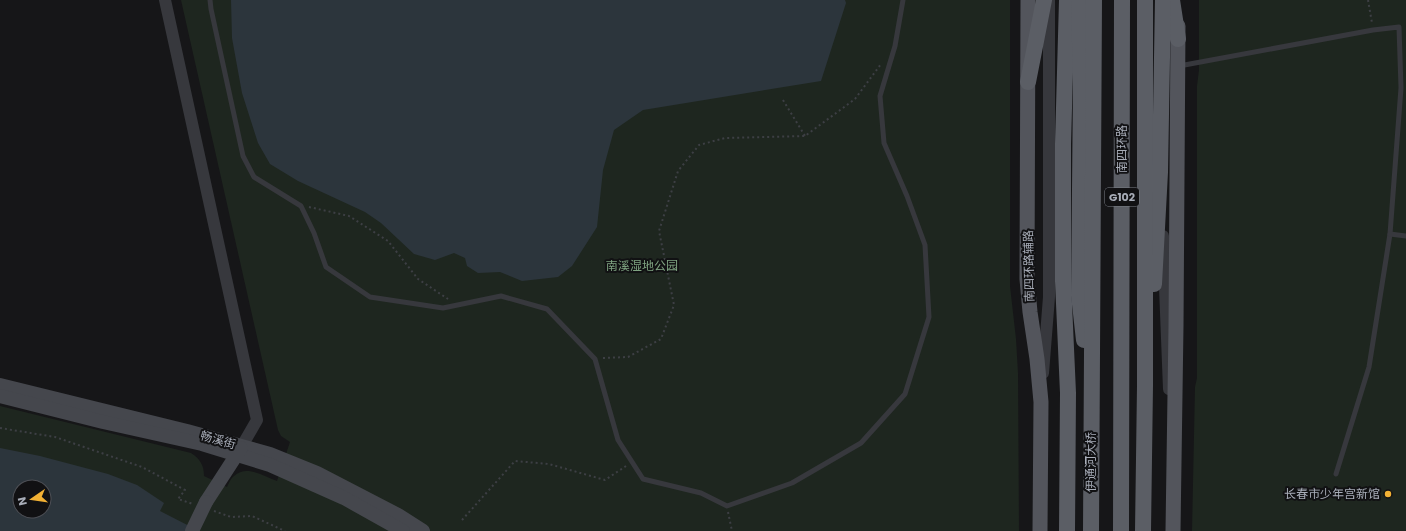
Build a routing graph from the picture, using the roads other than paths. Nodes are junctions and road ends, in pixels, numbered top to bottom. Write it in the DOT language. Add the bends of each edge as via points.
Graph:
graph roads {
  1 [pos="165,0"];
  2 [pos="210,0"];
  3 [pos="903,0"];
  4 [pos="1028,0"];
  5 [pos="1044,0"];
  6 [pos="1049,0"];
  7 [pos="1067,0"];
  8 [pos="1079,0"];
  9 [pos="1094,0"];
  10 [pos="1122,0"];
  11 [pos="1145,0"];
  12 [pos="1163,0"];
  13 [pos="1172,0"];
  14 [pos="1178,0"];
  15 [pos="1178,39"];
  16 [pos="1177,66"];
  17 [pos="1028,82"];
  18 [pos="1403,87"];
  19 [pos="1390,234"];
  20 [pos="1406,236"];
  21 [pos="1160,250"];
  22 [pos="1080,260"];
  23 [pos="1065,331"];
  24 [pos="0,384"];
  25 [pos="1145,389"];
  26 [pos="1091,393"];
  27 [pos="0,396"];
  28 [pos="1041,402"];
  29 [pos="239,451"];
  30 [pos="1173,460"];
  31 [pos="1336,474"];
  32 [pos="192,531"];
  33 [pos="403,531"];
  34 [pos="423,531"];
  35 [pos="1040,531"];
  36 [pos="1067,531"];
  37 [pos="1091,531"];
  38 [pos="1121,531"];
  39 [pos="1143,531"];
  40 [pos="1173,531"];
  1 -- 29 [label="street" via="257,420"];
  2 -- 3 [label="lane" via="243,156 254,177 301,206 326,267 370,297 443,308 501,296 547,309 595,359 618,440 643,479 701,493 727,506 792,483 861,443 905,394 929,317 925,244 884,143 880,96 895,46"];
  4 -- 17 [label="main road, 南四环路辅路"];
  5 -- 17 [label="highway"];
  6 -- 28 [label="street" via="1049,297"];
  7 -- 23 [label="highway" via="1063,144"];
  8 -- 22 [label="highway"];
  9 -- 26 [label="highway, G102"];
  10 -- 38 [label="highway, 南四环路 / G102"];
  11 -- 25 [label="highway"];
  12 -- 21 [label="highway"];
  13 -- 15 [label="highway"];
  14 -- 15 [label="main road"];
  15 -- 16 [label="main road"];
  16 -- 18 [label="lane" via="1373,30 1399,28"];
  16 -- 30 [label="main road"];
  17 -- 28 [label="main road, 南四环路辅路" via="1027,280"];
  18 -- 19 [label="lane"];
  19 -- 20 [label="lane"];
  19 -- 31 [label="lane" via="1369,367"];
  21 -- 25 [label="highway" via="1153,341"];
  21 -- 30 [label="street"];
  22 -- 23 [label="highway"];
  22 -- 26 [label="highway" via="1079,295"];
  23 -- 36 [label="highway" via="1068,393"];
  24 -- 29 [label="main road, 畅溪街" via="187,431"];
  25 -- 39 [label="highway"];
  26 -- 37 [label="highway, 伊通河大桥 / G102"];
  27 -- 29 [label="main road, 畅溪街"];
  28 -- 35 [label="main road, 南四环路辅路"];
  29 -- 32 [label="main road, bridge" via="202,505"];
  29 -- 33 [label="main road, 畅溪街" via="344,498"];
  29 -- 34 [label="main road, 畅溪街" via="270,454 317,473 398,515"];
  30 -- 40 [label="main road"];
}
